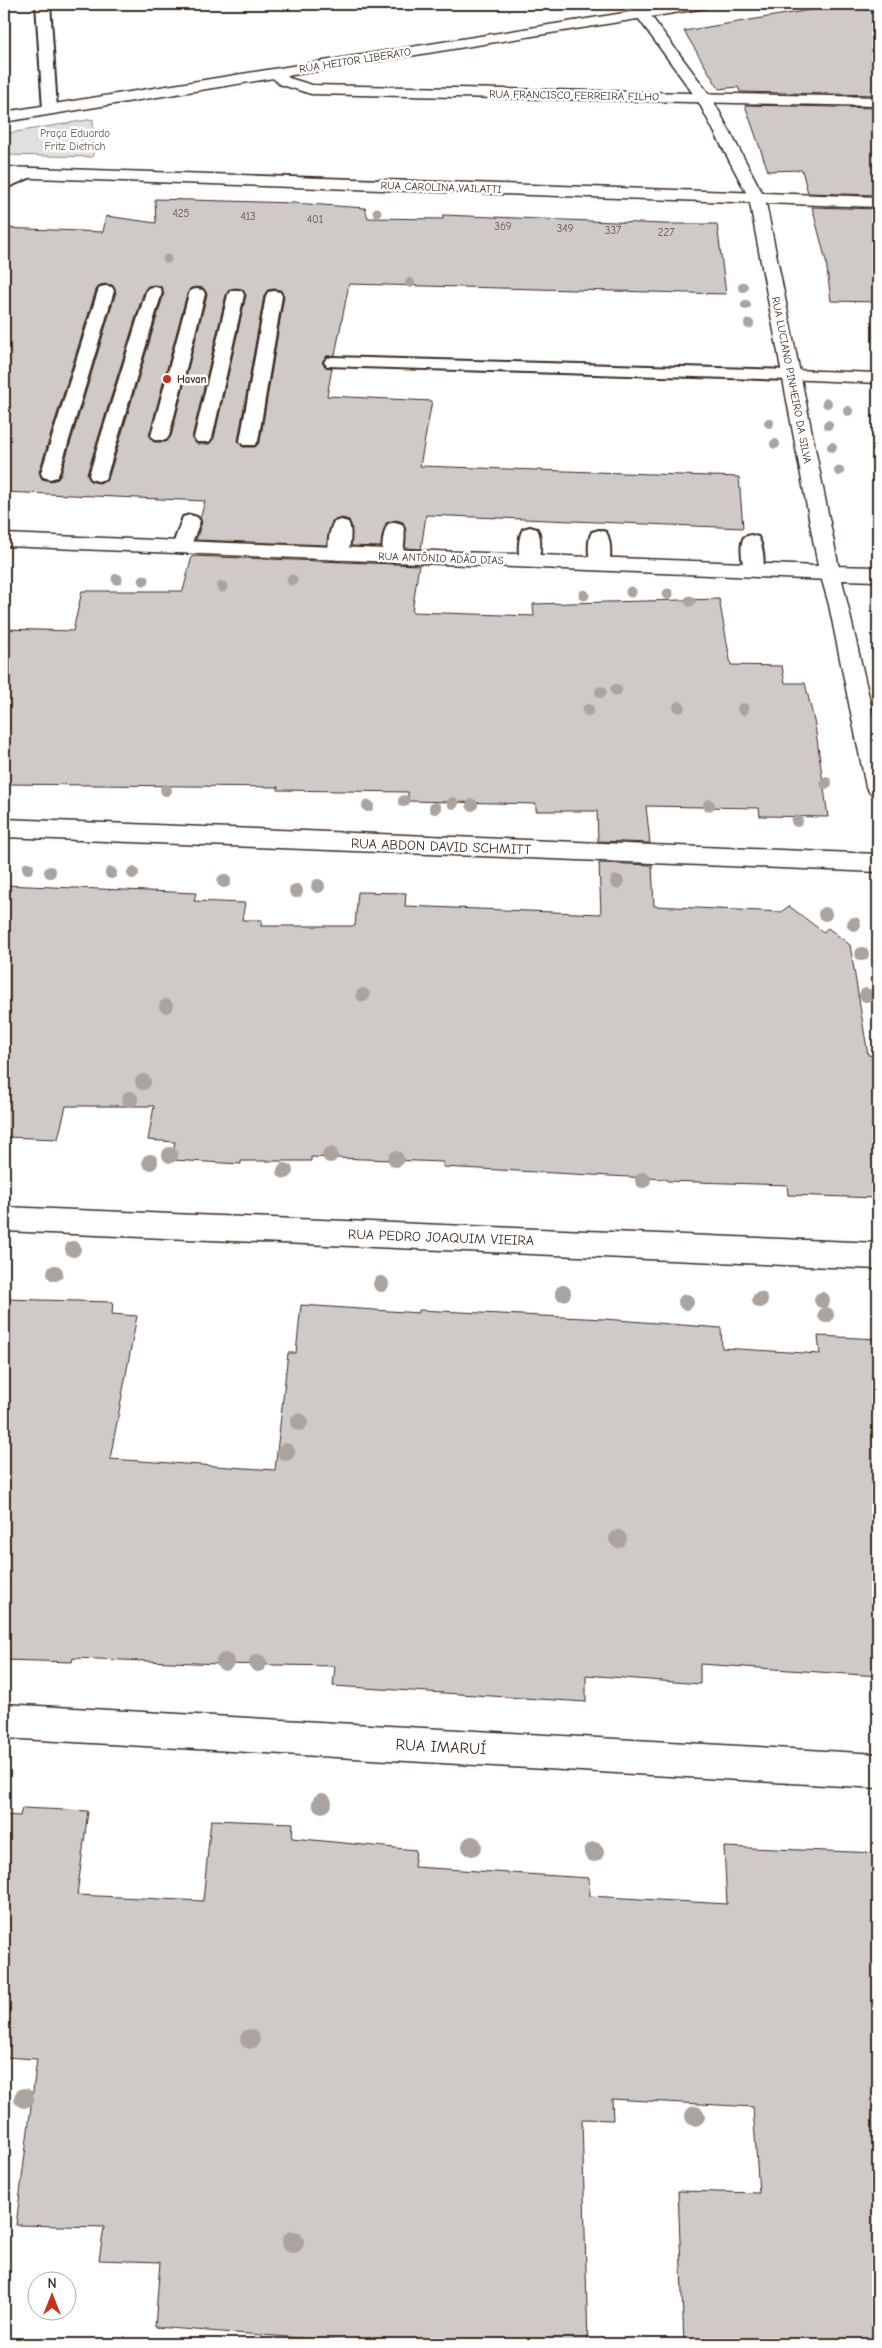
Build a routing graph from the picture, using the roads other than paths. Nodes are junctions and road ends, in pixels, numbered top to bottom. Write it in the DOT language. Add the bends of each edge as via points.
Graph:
graph roads {
  1 [pos="43,4"];
  2 [pos="706,4"];
  3 [pos="639,9"];
  4 [pos="275,73"];
  5 [pos="704,98"];
  6 [pos="878,102"];
  7 [pos="50,109"];
  8 [pos="4,117"];
  9 [pos="4,172"];
  10 [pos="29,173"];
  11 [pos="4,184"];
  12 [pos="756,198"];
  13 [pos="878,202"];
  14 [pos="106,291"];
  15 [pos="154,292"];
  16 [pos="196,294"];
  17 [pos="236,295"];
  18 [pos="274,296"];
  19 [pos="333,362"];
  20 [pos="792,375"];
  21 [pos="878,378"];
  22 [pos="160,436"];
  23 [pos="203,438"];
  24 [pos="249,441"];
  25 [pos="50,473"];
  26 [pos="98,476"];
  27 [pos="190,521"];
  28 [pos="341,526"];
  29 [pos="395,528"];
  30 [pos="530,533"];
  31 [pos="599,536"];
  32 [pos="4,540"];
  33 [pos="751,541"];
  34 [pos="182,547"];
  35 [pos="338,554"];
  36 [pos="392,556"];
  37 [pos="529,562"];
  38 [pos="600,564"];
  39 [pos="754,570"];
  40 [pos="830,573"];
  41 [pos="878,574"];
  42 [pos="878,787"];
  43 [pos="4,828"];
  44 [pos="878,863"];
  45 [pos="4,1219"];
  46 [pos="878,1256"];
  47 [pos="4,1721"];
  48 [pos="878,1771"];
  1 -- 7 [label="lane"];
  2 -- 3 [label="main road, RUA HEITOR LIBERATO"];
  3 -- 4 [label="main road, RUA HEITOR LIBERATO"];
  3 -- 5 [label="main road, RUA LUCIANO PINHEIRO DA SILVA"];
  4 -- 5 [label="main road, RUA FRANCISCO FERREIRA FILHO" via="284,82 311,89"];
  4 -- 7 [label="main road, RUA HEITOR LIBERATO"];
  5 -- 6 [label="main road, RUA FRANCISCO FERREIRA FILHO"];
  5 -- 12 [label="main road, RUA LUCIANO PINHEIRO DA SILVA"];
  7 -- 8 [label="main road, RUA HEITOR LIBERATO"];
  9 -- 10 [label="main road, RUA CAROLINA VAILATTI"];
  10 -- 11 [label="lane"];
  10 -- 12 [label="main road, RUA CAROLINA VAILATTI"];
  12 -- 13 [label="main road, RUA CAROLINA VAILATTI"];
  12 -- 20 [label="main road, RUA LUCIANO PINHEIRO DA SILVA"];
  14 -- 25 [label="lane"];
  15 -- 26 [label="lane"];
  16 -- 22 [label="lane"];
  17 -- 23 [label="lane"];
  18 -- 24 [label="lane"];
  19 -- 20 [label="lane"];
  20 -- 21 [label="main road"];
  20 -- 40 [label="main road, RUA LUCIANO PINHEIRO DA SILVA"];
  27 -- 34 [label="lane"];
  28 -- 35 [label="lane"];
  29 -- 36 [label="lane"];
  30 -- 37 [label="lane"];
  31 -- 38 [label="lane"];
  32 -- 34 [label="main road, RUA ANTÔNIO ADÃO DIAS"];
  33 -- 39 [label="lane"];
  34 -- 35 [label="main road, RUA ANTÔNIO ADÃO DIAS"];
  35 -- 36 [label="main road, RUA ANTÔNIO ADÃO DIAS"];
  36 -- 37 [label="main road, RUA ANTÔNIO ADÃO DIAS"];
  37 -- 38 [label="main road, RUA ANTÔNIO ADÃO DIAS"];
  38 -- 39 [label="main road, RUA ANTÔNIO ADÃO DIAS"];
  39 -- 40 [label="main road, RUA ANTÔNIO ADÃO DIAS"];
  40 -- 41 [label="main road, RUA ANTÔNIO ADÃO DIAS"];
  40 -- 42 [label="main road, RUA LUCIANO PINHEIRO DA SILVA"];
  43 -- 44 [label="main road, RUA ABDON DAVID SCHMITT"];
  45 -- 46 [label="main road, RUA PEDRO JOAQUIM VIEIRA"];
  47 -- 48 [label="main road, RUA IMARUÍ"];
}
